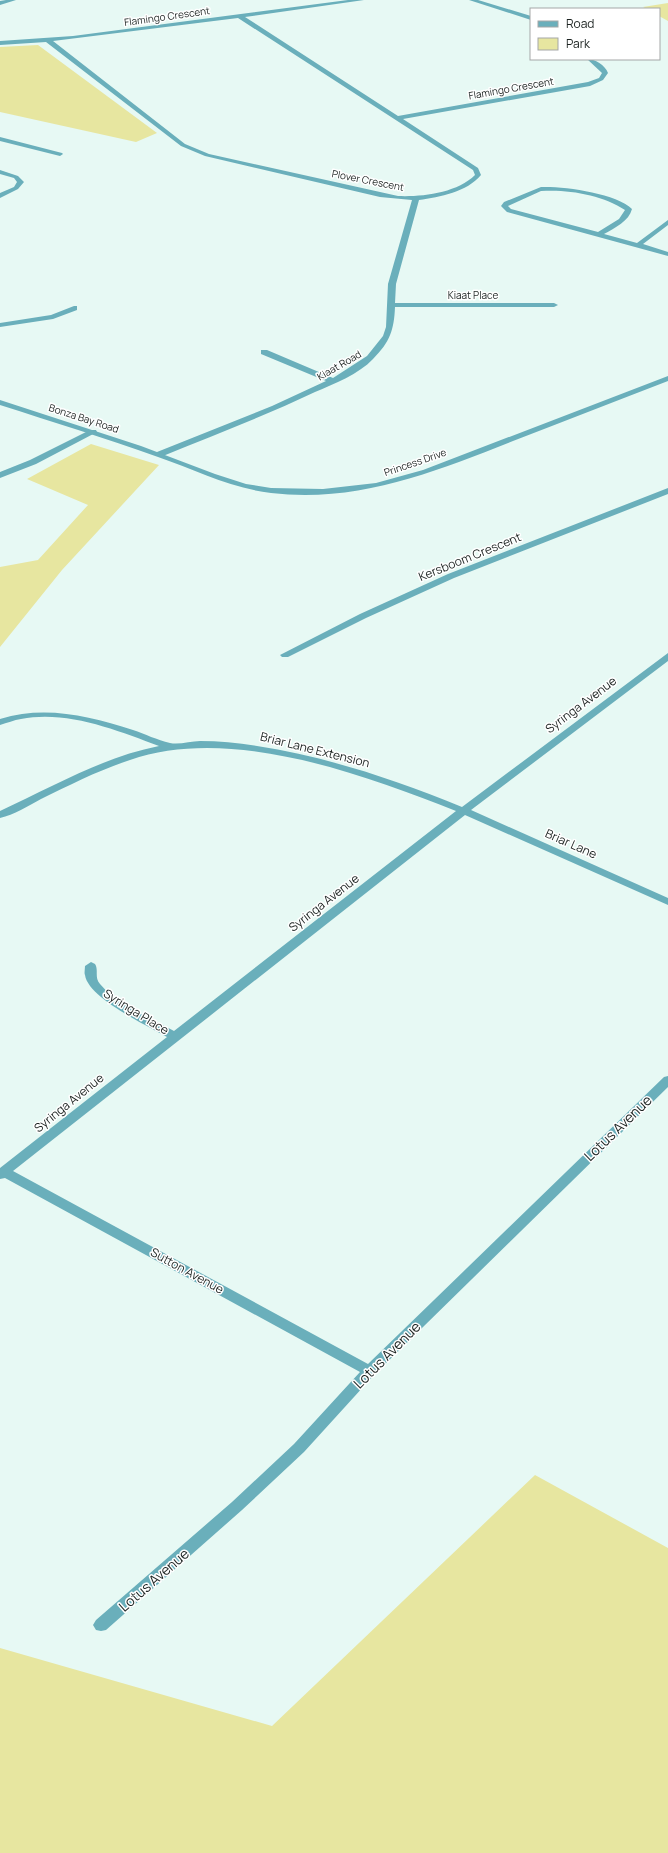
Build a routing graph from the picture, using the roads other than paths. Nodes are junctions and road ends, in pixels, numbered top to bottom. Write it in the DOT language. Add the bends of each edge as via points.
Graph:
graph roads {
  1 [pos="13,0"];
  2 [pos="360,0"];
  3 [pos="472,0"];
  4 [pos="0,3"];
  5 [pos="239,16"];
  6 [pos="530,18"];
  7 [pos="50,41"];
  8 [pos="0,43"];
  9 [pos="591,60"];
  10 [pos="397,118"];
  11 [pos="0,140"];
  12 [pos="60,154"];
  13 [pos="0,172"];
  14 [pos="0,196"];
  15 [pos="416,198"];
  16 [pos="668,222"];
  17 [pos="598,235"];
  18 [pos="638,246"];
  19 [pos="668,254"];
  20 [pos="392,305"];
  21 [pos="554,305"];
  22 [pos="74,308"];
  23 [pos="0,324"];
  24 [pos="264,352"];
  25 [pos="668,378"];
  26 [pos="333,381"];
  27 [pos="0,402"];
  28 [pos="93,432"];
  29 [pos="160,454"];
  30 [pos="0,475"];
  31 [pos="668,492"];
  32 [pos="285,656"];
  33 [pos="668,656"];
  34 [pos="0,722"];
  35 [pos="170,746"];
  36 [pos="463,811"];
  37 [pos="0,815"];
  38 [pos="668,902"];
  39 [pos="91,966"];
  40 [pos="175,1036"];
  41 [pos="668,1080"];
  42 [pos="3,1174"];
  43 [pos="369,1371"];
  44 [pos="101,1625"];
  1 -- 4 [label="street"];
  2 -- 5 [label="street, Flamingo Crescent"];
  3 -- 6 [label="street"];
  5 -- 7 [label="street, Flamingo Crescent"];
  5 -- 10 [label="street, Plover Crescent"];
  7 -- 8 [label="street, Flamingo Crescent"];
  7 -- 15 [label="street, Plover Crescent" via="164,131 193,150 226,160 371,192"];
  9 -- 10 [label="street, Flamingo Crescent" via="605,73 601,79 590,84"];
  10 -- 15 [label="street, Plover Crescent" via="476,169 478,175 469,183"];
  11 -- 12 [label="street"];
  13 -- 14 [label="street" via="16,177 21,182 16,188"];
  15 -- 20 [label="street, Kiaat Road" via="392,284"];
  16 -- 18 [label="street"];
  17 -- 17 [label="street" via="508,211 504,206 540,190 557,189 615,202 629,209 628,214"];
  17 -- 18 [label="street"];
  18 -- 19 [label="street"];
  20 -- 21 [label="street, Kiaat Place"];
  20 -- 26 [label="street, Kiaat Road" via="390,327 381,346 359,366"];
  22 -- 23 [label="street" via="53,317"];
  24 -- 26 [label="street"];
  25 -- 29 [label="street, Princess Drive" via="426,472 367,488 296,492 250,487 221,479"];
  26 -- 29 [label="street, Kiaat Road"];
  27 -- 28 [label="street, Bonza Bay Road"];
  28 -- 29 [label="street, Bonza Bay Road"];
  28 -- 30 [label="street" via="33,462"];
  31 -- 32 [label="street, Kersboom Crescent" via="451,576 363,616"];
  33 -- 36 [label="street, Syringa Avenue"];
  34 -- 35 [label="street" via="22,715 51,715 100,724"];
  35 -- 36 [label="street, Briar Lane Extension" via="194,744 252,748 313,760 384,781"];
  35 -- 37 [label="street, Briar Lane Extension" via="141,753 99,769"];
  36 -- 38 [label="street, Briar Lane"];
  36 -- 40 [label="street, Syringa Avenue"];
  39 -- 40 [label="street, Syringa Place" via="90,978 110,999"];
  40 -- 42 [label="street, Syringa Avenue"];
  41 -- 43 [label="street, Lotus Avenue"];
  42 -- 43 [label="street, Sutton Avenue"];
  43 -- 44 [label="street, Lotus Avenue" via="299,1448"];
}
